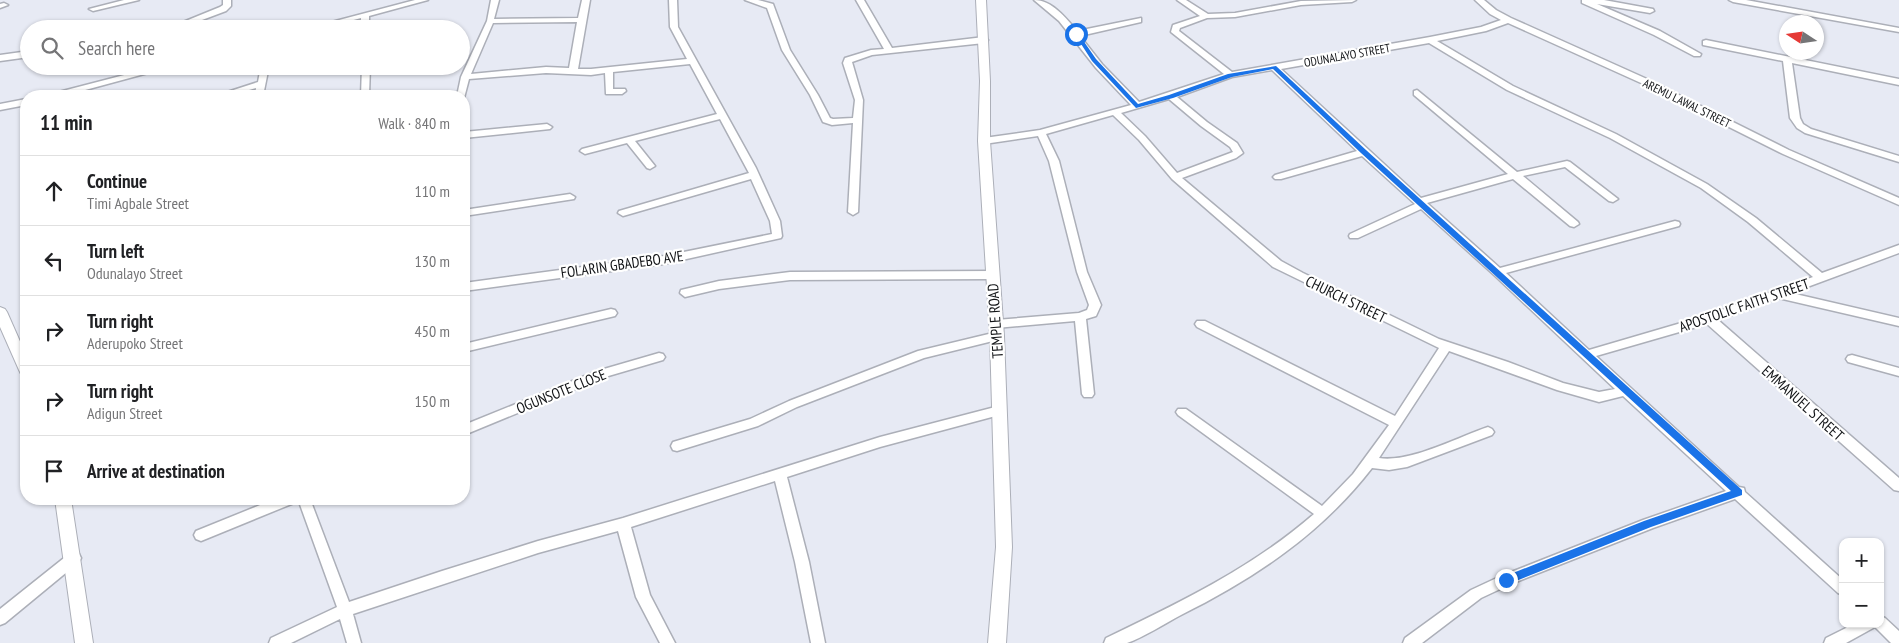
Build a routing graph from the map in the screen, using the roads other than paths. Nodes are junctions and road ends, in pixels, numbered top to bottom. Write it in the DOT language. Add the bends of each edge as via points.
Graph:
graph roads {
  1 [pos="135,0"];
  2 [pos="227,0"];
  3 [pos="424,0"];
  4 [pos="495,0"];
  5 [pos="586,0"];
  6 [pos="673,0"];
  7 [pos="749,0"];
  8 [pos="860,0"];
  9 [pos="981,0"];
  10 [pos="1038,0"];
  11 [pos="1180,0"];
  12 [pos="1352,0"];
  13 [pos="1478,0"];
  14 [pos="1587,0"];
  15 [pos="1733,0"];
  16 [pos="1329,1"];
  17 [pos="392,4"];
  18 [pos="93,9"];
  19 [pos="1650,11"];
  20 [pos="365,15"];
  21 [pos="1206,16"];
  22 [pos="194,20"];
  23 [pos="345,20"];
  24 [pos="365,20"];
  25 [pos="581,20"];
  26 [pos="1138,20"];
  27 [pos="1508,20"];
  28 [pos="491,21"];
  29 [pos="1899,30"];
  30 [pos="1076,34"];
  31 [pos="984,40"];
  32 [pos="1430,40"];
  33 [pos="1706,43"];
  34 [pos="889,51"];
  35 [pos="1697,54"];
  36 [pos="20,55"];
  37 [pos="1779,57"];
  38 [pos="0,58"];
  39 [pos="1787,60"];
  40 [pos="1792,60"];
  41 [pos="692,61"];
  42 [pos="470,66"];
  43 [pos="1274,67"];
  44 [pos="609,70"];
  45 [pos="573,71"];
  46 [pos="135,75"];
  47 [pos="263,75"];
  48 [pos="366,75"];
  49 [pos="1230,75"];
  50 [pos="465,77"];
  51 [pos="1899,82"];
  52 [pos="262,83"];
  53 [pos="77,90"];
  54 [pos="239,90"];
  55 [pos="260,90"];
  56 [pos="365,90"];
  57 [pos="462,90"];
  58 [pos="622,91"];
  59 [pos="1417,93"];
  60 [pos="1171,96"];
  61 [pos="20,103"];
  62 [pos="1136,106"];
  63 [pos="0,107"];
  64 [pos="1115,112"];
  65 [pos="722,115"];
  66 [pos="857,120"];
  67 [pos="547,127"];
  68 [pos="1041,133"];
  69 [pos="470,134"];
  70 [pos="630,140"];
  71 [pos="984,140"];
  72 [pos="585,151"];
  73 [pos="1364,152"];
  74 [pos="1899,159"];
  75 [pos="650,166"];
  76 [pos="754,175"];
  77 [pos="1515,175"];
  78 [pos="1175,177"];
  79 [pos="1278,177"];
  80 [pos="570,197"];
  81 [pos="1613,199"];
  82 [pos="1899,202"];
  83 [pos="1421,203"];
  84 [pos="470,212"];
  85 [pos="853,212"];
  86 [pos="623,213"];
  87 [pos="1574,224"];
  88 [pos="1675,224"];
  89 [pos="1354,236"];
  90 [pos="1899,249"];
  91 [pos="1498,272"];
  92 [pos="992,275"];
  93 [pos="1821,278"];
  94 [pos="470,286"];
  95 [pos="685,293"];
  96 [pos="1778,294"];
  97 [pos="0,312"];
  98 [pos="612,313"];
  99 [pos="1080,318"];
  100 [pos="1709,319"];
  101 [pos="1899,322"];
  102 [pos="1201,324"];
  103 [pos="996,330"];
  104 [pos="1446,346"];
  105 [pos="470,347"];
  106 [pos="1586,355"];
  107 [pos="20,357"];
  108 [pos="659,358"];
  109 [pos="1852,359"];
  110 [pos="1899,372"];
  111 [pos="1625,391"];
  112 [pos="1088,394"];
  113 [pos="999,411"];
  114 [pos="1182,412"];
  115 [pos="1397,423"];
  116 [pos="470,428"];
  117 [pos="1488,432"];
  118 [pos="677,446"];
  119 [pos="1370,462"];
  120 [pos="780,475"];
  121 [pos="1899,486"];
  122 [pos="1739,492"];
  123 [pos="64,505"];
  124 [pos="274,505"];
  125 [pos="306,505"];
  126 [pos="1323,514"];
  127 [pos="623,524"];
  128 [pos="202,535"];
  129 [pos="74,558"];
  130 [pos="1839,585"];
  131 [pos="345,610"];
  132 [pos="0,618"];
  133 [pos="1884,627"];
  134 [pos="1861,628"];
  135 [pos="1899,641"];
  136 [pos="84,643"];
  137 [pos="276,643"];
  138 [pos="354,643"];
  139 [pos="668,643"];
  140 [pos="818,643"];
  141 [pos="997,643"];
  142 [pos="1111,643"];
  143 [pos="1410,643"];
  144 [pos="1832,643"];
  1 -- 18 [label="street"];
  2 -- 22 [label="street" via="223,9"];
  3 -- 17 [label="street"];
  4 -- 28 [label="street"];
  5 -- 25 [label="street"];
  6 -- 41 [label="street" via="674,26"];
  7 -- 66 [label="street" via="770,6 786,50 826,120"];
  8 -- 34 [label="street"];
  9 -- 31 [label="street, TEMPLE ROAD"];
  10 -- 30 [label="street" via="1053,9"];
  11 -- 21 [label="street"];
  12 -- 16 [label="street"];
  13 -- 27 [label="street, AREMU LAWAL STREET"];
  14 -- 19 [label="street"];
  14 -- 35 [label="street"];
  15 -- 29 [label="street"];
  16 -- 21 [label="street" via="1220,17"];
  17 -- 20 [label="street"];
  20 -- 23 [label="street"];
  20 -- 24 [label="street"];
  21 -- 49 [label="street" via="1176,28 1175,32"];
  25 -- 28 [label="street"];
  25 -- 45 [label="street"];
  26 -- 30 [label="street"];
  27 -- 32 [label="street, ODUNALAYO STREET" via="1483,29"];
  27 -- 82 [label="street, AREMU LAWAL STREET"];
  28 -- 42 [label="street"];
  30 -- 62 [label="street" via="1094,60"];
  31 -- 34 [label="street"];
  31 -- 71 [label="street, TEMPLE ROAD"];
  32 -- 43 [label="street, ODUNALAYO STREET"];
  32 -- 93 [label="street" via="1510,88 1622,140 1704,186 1752,220"];
  33 -- 37 [label="street"];
  34 -- 66 [label="street" via="848,60 858,100"];
  36 -- 38 [label="street"];
  39 -- 74 [label="street" via="1795,118 1800,126"];
  40 -- 51 [label="street"];
  41 -- 44 [label="street"];
  41 -- 65 [label="street"];
  43 -- 49 [label="street, ODUNALAYO STREET"];
  43 -- 73 [label="street"];
  44 -- 45 [label="street"];
  44 -- 58 [label="street" via="609,92"];
  45 -- 50 [label="street"];
  46 -- 53 [label="street"];
  47 -- 52 [label="street"];
  48 -- 56 [label="street"];
  49 -- 60 [label="street, ODUNALAYO STREET"];
  50 -- 57 [label="street"];
  52 -- 54 [label="street"];
  52 -- 55 [label="street"];
  59 -- 77 [label="street"];
  60 -- 62 [label="street, ODUNALAYO STREET"];
  60 -- 78 [label="street" via="1234,145 1238,153"];
  61 -- 63 [label="street"];
  62 -- 64 [label="street, ODUNALAYO STREET"];
  64 -- 68 [label="street, ODUNALAYO STREET"];
  64 -- 78 [label="street, CHURCH STREET"];
  65 -- 70 [label="street"];
  65 -- 76 [label="street"];
  66 -- 85 [label="street"];
  67 -- 69 [label="street"];
  68 -- 71 [label="street, ODUNALAYO STREET"];
  68 -- 99 [label="street" via="1054,161 1082,272 1095,305 1092,313"];
  70 -- 72 [label="street"];
  70 -- 75 [label="street"];
  71 -- 92 [label="street, TEMPLE ROAD"];
  73 -- 79 [label="street"];
  73 -- 83 [label="street"];
  76 -- 86 [label="street"];
  76 -- 94 [label="street, FOLARIN GBADEBO AVE" via="778,228 774,238 664,260"];
  77 -- 81 [label="street" via="1567,164"];
  77 -- 83 [label="street"];
  77 -- 87 [label="street"];
  78 -- 104 [label="street, CHURCH STREET" via="1277,264"];
  80 -- 84 [label="street"];
  83 -- 89 [label="street"];
  83 -- 91 [label="street"];
  88 -- 91 [label="street"];
  90 -- 93 [label="street, APOSTOLIC FAITH STREET"];
  91 -- 106 [label="street"];
  92 -- 95 [label="street" via="790,276"];
  92 -- 103 [label="street, TEMPLE ROAD"];
  93 -- 96 [label="street, APOSTOLIC FAITH STREET"];
  96 -- 100 [label="street, APOSTOLIC FAITH STREET"];
  96 -- 101 [label="street"];
  97 -- 107 [label="street"];
  98 -- 105 [label="street"];
  99 -- 103 [label="street"];
  99 -- 112 [label="street"];
  100 -- 106 [label="street, APOSTOLIC FAITH STREET"];
  100 -- 121 [label="street, EMMANUEL STREET"];
  102 -- 115 [label="street"];
  103 -- 113 [label="street, TEMPLE ROAD"];
  103 -- 118 [label="street" via="922,354 793,404 754,423"];
  104 -- 111 [label="street, CHURCH STREET" via="1580,394 1599,397"];
  104 -- 115 [label="street"];
  106 -- 111 [label="street"];
  108 -- 116 [label="street, OGUNSOTE CLOSE" via="601,374"];
  109 -- 110 [label="street"];
  111 -- 122 [label="street"];
  113 -- 120 [label="street" via="880,442"];
  113 -- 141 [label="street, TEMPLE ROAD" via="1004,547"];
  114 -- 126 [label="street"];
  115 -- 119 [label="street"];
  117 -- 119 [label="street" via="1407,462 1389,465"];
  119 -- 126 [label="street"];
  120 -- 127 [label="street"];
  120 -- 140 [label="street"];
  122 -- 130 [label="street"];
  122 -- 143 [label="street" via="1648,524 1476,594"];
  123 -- 129 [label="street"];
  124 -- 128 [label="street"];
  125 -- 131 [label="street"];
  126 -- 142 [label="street" via="1288,544 1241,575"];
  127 -- 131 [label="street" via="538,547"];
  127 -- 139 [label="street" via="643,597"];
  129 -- 132 [label="street"];
  129 -- 136 [label="street"];
  131 -- 137 [label="street"];
  131 -- 138 [label="street"];
  133 -- 135 [label="street"];
  134 -- 144 [label="street"];
}
